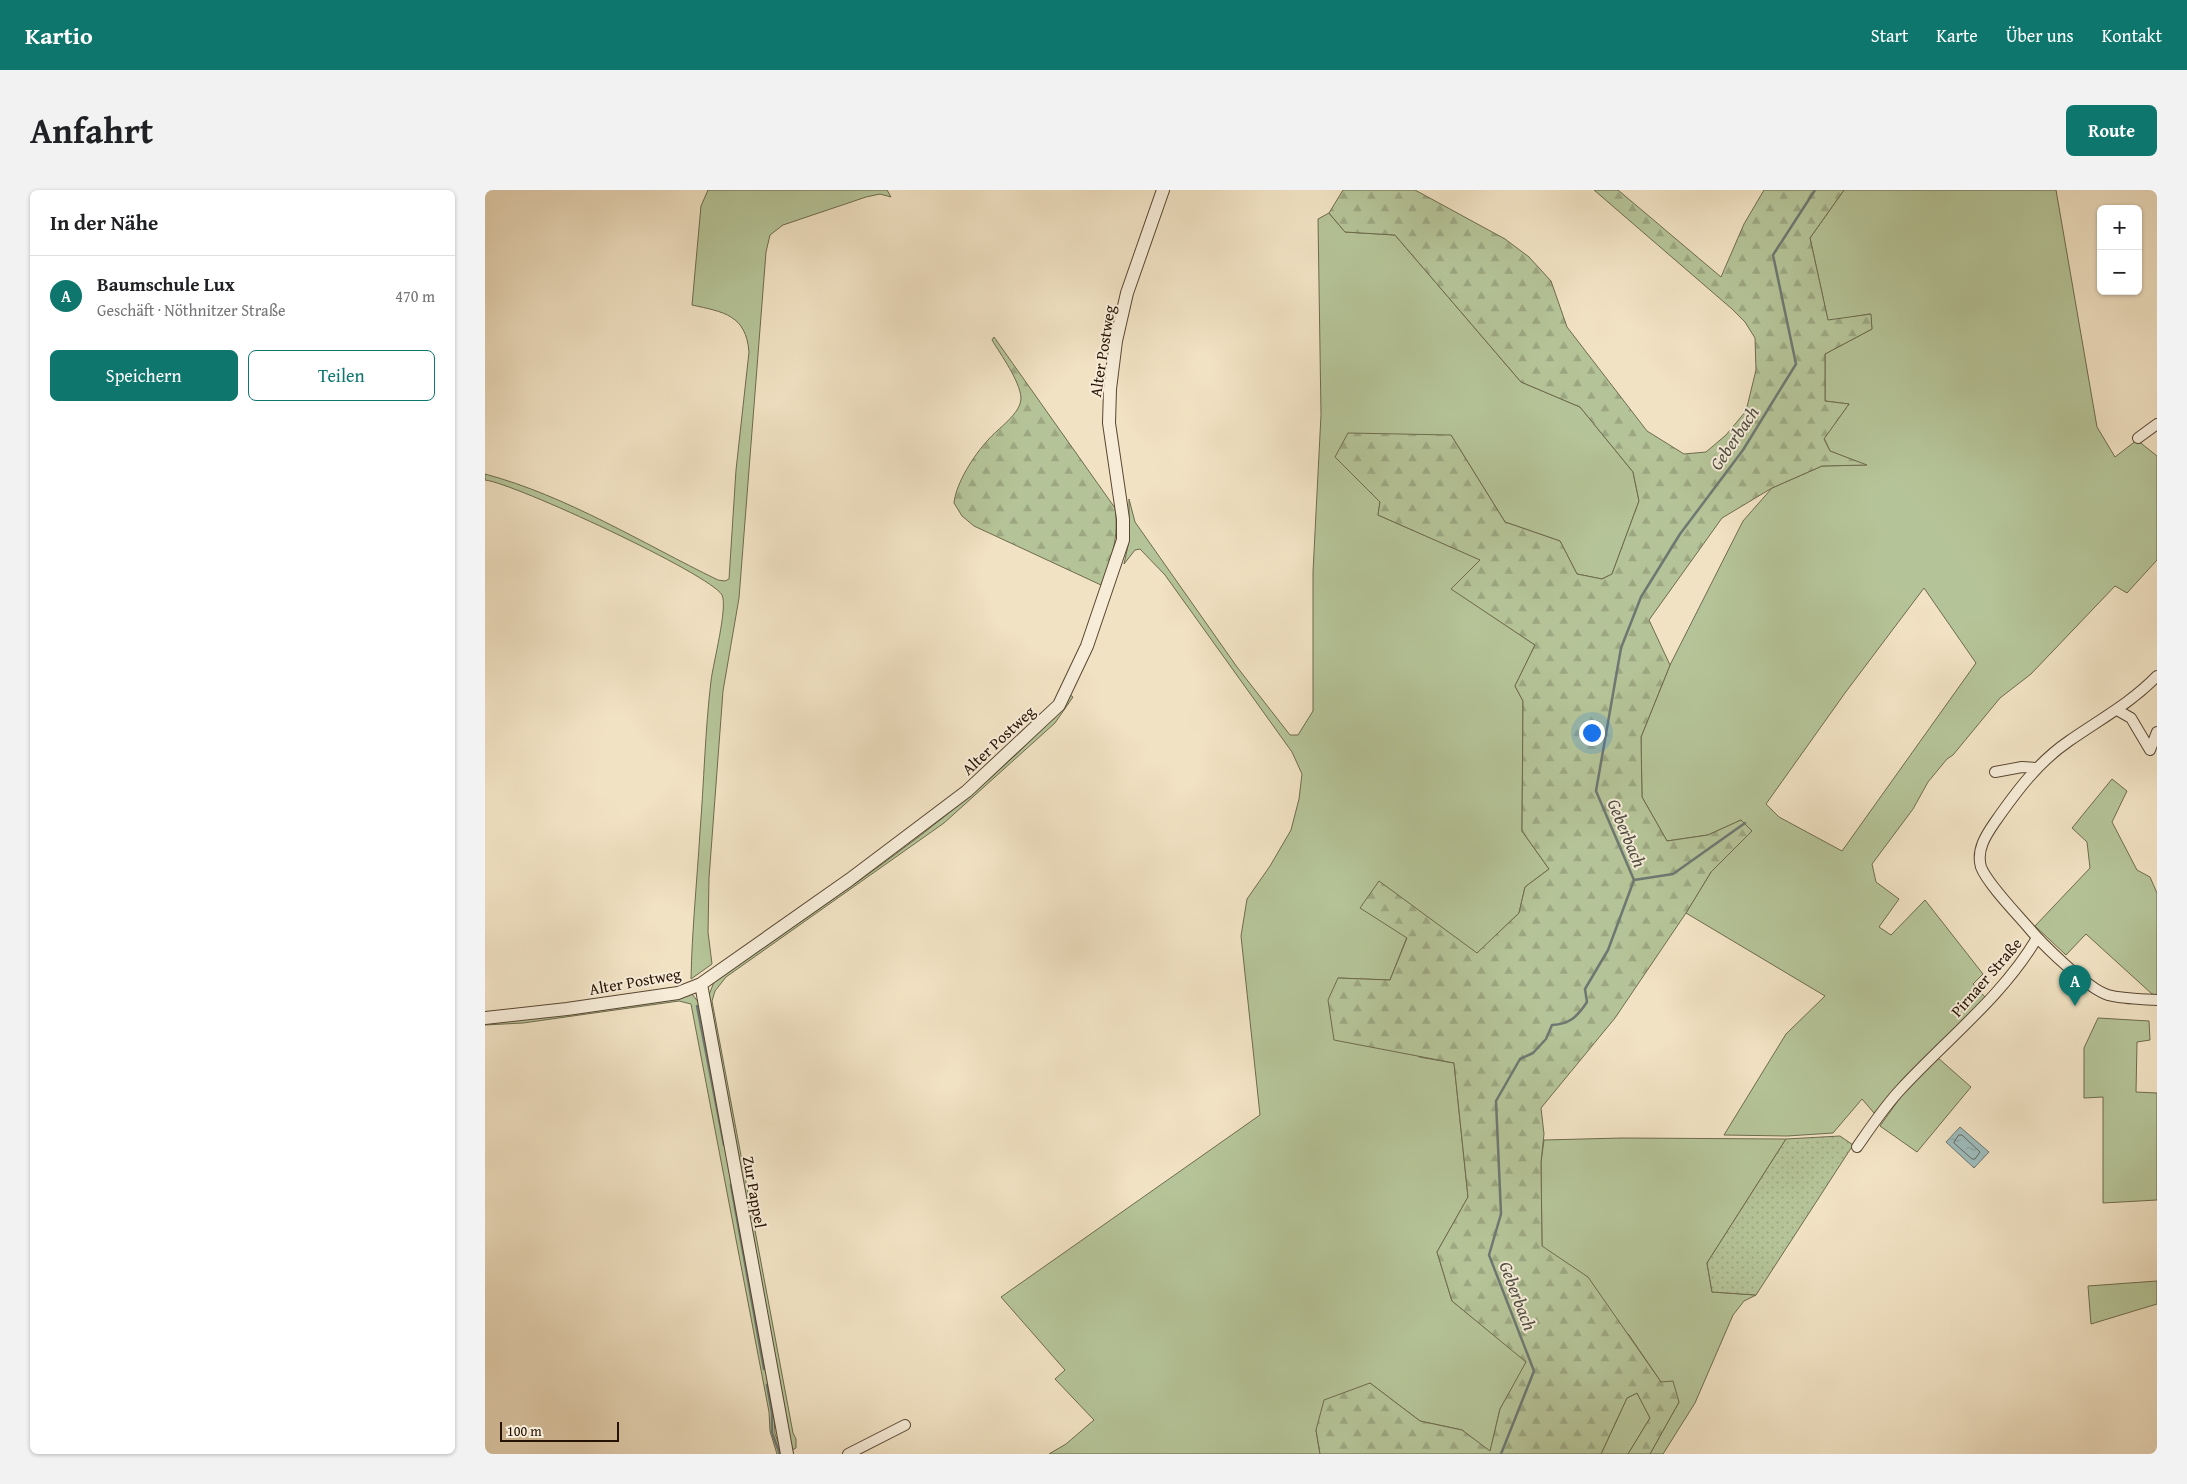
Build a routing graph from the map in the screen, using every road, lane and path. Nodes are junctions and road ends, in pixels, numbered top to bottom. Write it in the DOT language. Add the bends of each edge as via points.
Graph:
graph roads {
  1 [pos="1163,190"];
  2 [pos="2157,424"];
  3 [pos="2138,438"];
  4 [pos="2157,676"];
  5 [pos="2117,710"];
  6 [pos="2157,732"];
  7 [pos="2036,768"];
  8 [pos="1995,772"];
  9 [pos="2037,938"];
  10 [pos="701,984"];
  11 [pos="2157,1000"];
  12 [pos="485,1018"];
  13 [pos="1857,1147"];
  14 [pos="905,1425"];
  15 [pos="787,1453"];
  16 [pos="848,1454"];
  1 -- 10 [label="street, Alter Postweg" via="1127,293 1110,389 1109,423 1123,540 1087,646 1059,705 967,791 849,880"];
  2 -- 3 [label="street"];
  4 -- 5 [label="street, Pirnaer Straße"];
  5 -- 6 [label="street" via="2131,718 2149,750"];
  5 -- 7 [label="street, Pirnaer Straße" via="2068,741"];
  7 -- 8 [label="street"];
  7 -- 9 [label="street, Pirnaer Straße" via="1985,838 1980,852 1981,867 1989,880"];
  9 -- 11 [label="street" via="2098,992"];
  9 -- 13 [label="street, Pirnaer Straße" via="2025,960 1992,998 1885,1106"];
  10 -- 12 [label="street, Alter Postweg" via="678,993"];
  10 -- 15 [label="street, Zur Pappel"];
  14 -- 16 [label="street"];
}
